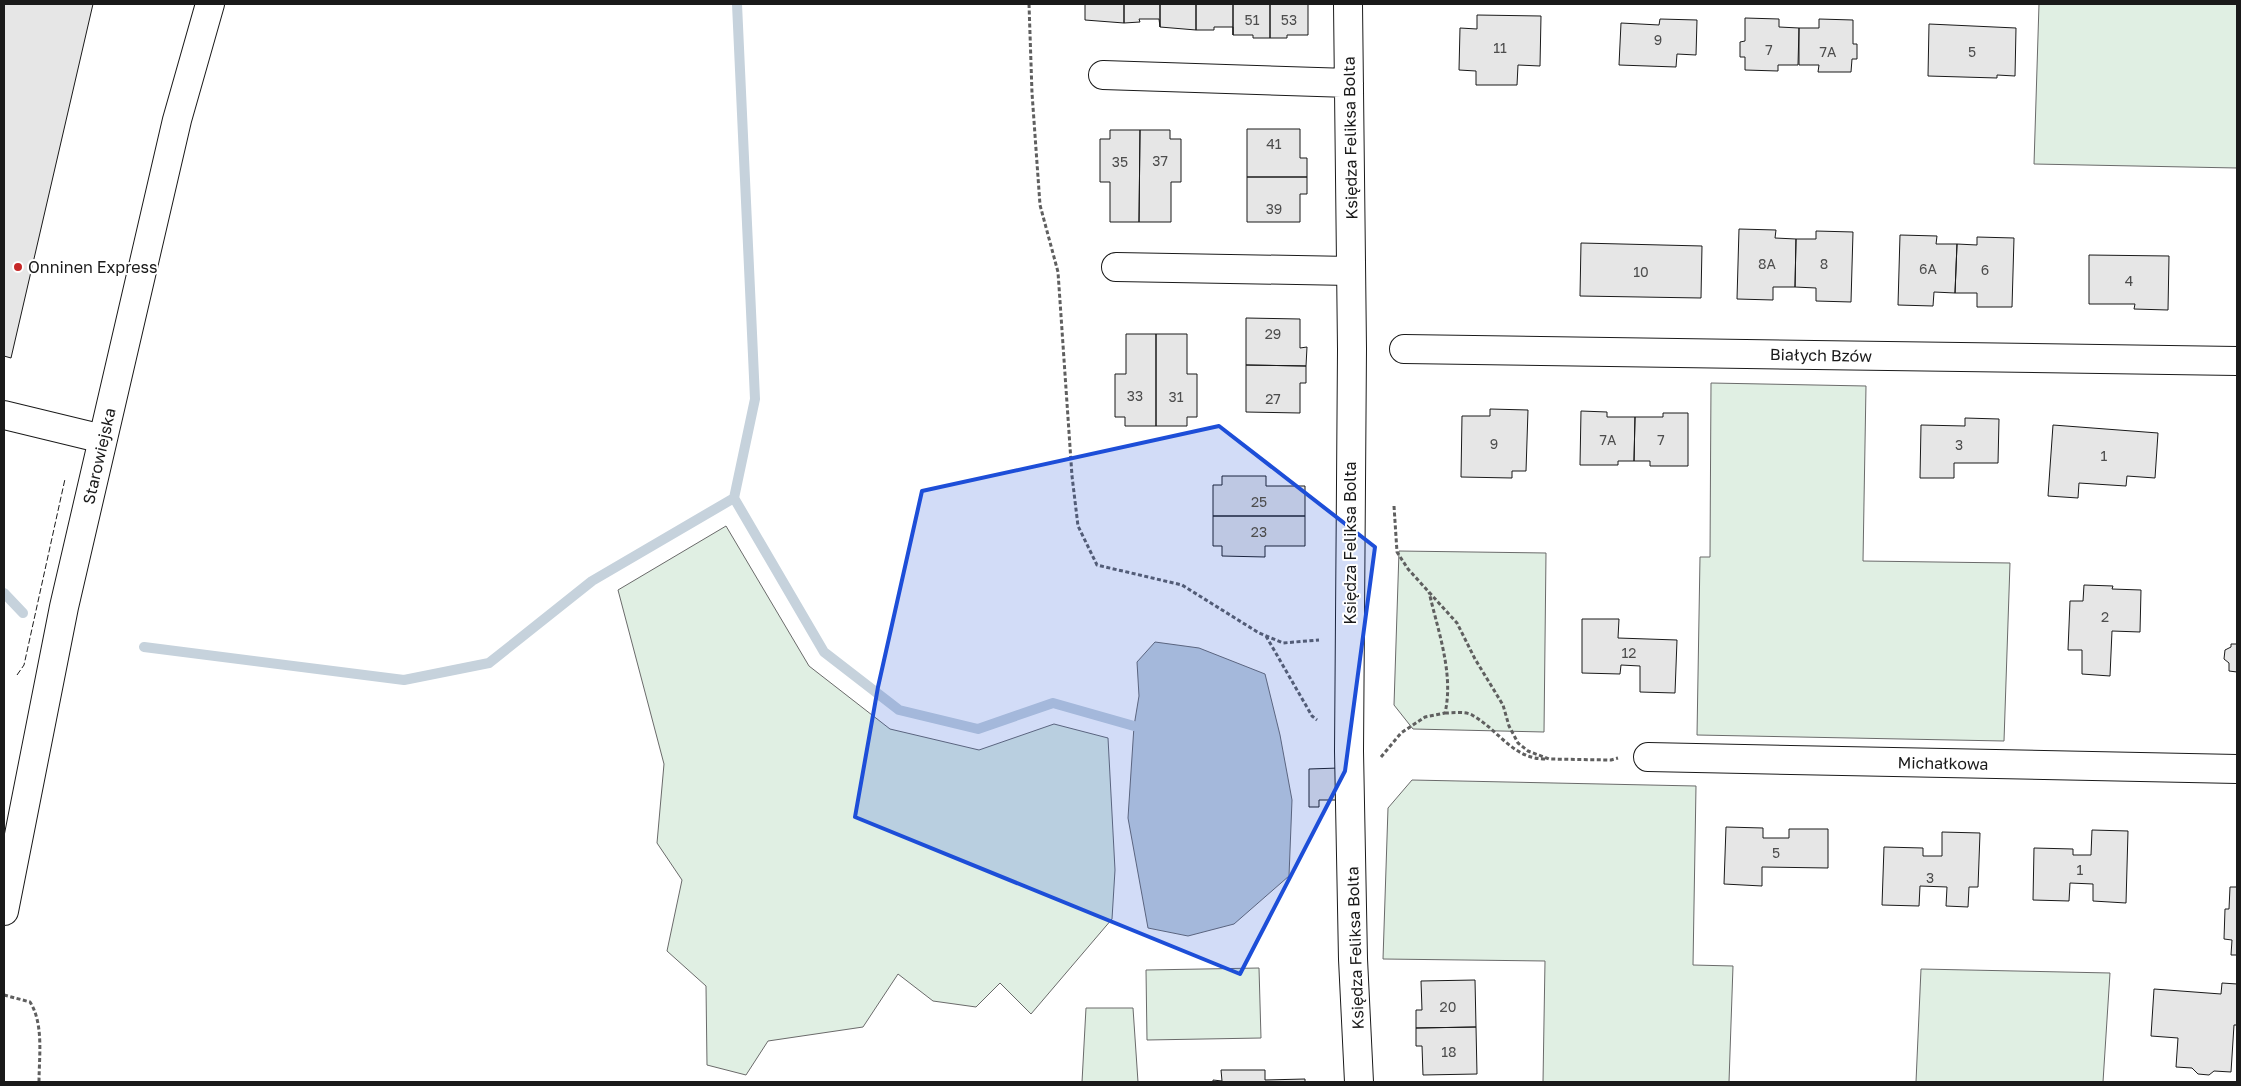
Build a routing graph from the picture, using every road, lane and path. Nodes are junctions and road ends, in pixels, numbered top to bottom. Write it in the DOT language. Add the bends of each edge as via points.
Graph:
graph roads {
  1 [pos="210,4"];
  2 [pos="1029,4"];
  3 [pos="1348,4"];
  4 [pos="1103,75"];
  5 [pos="1349,83"];
  6 [pos="1116,267"];
  7 [pos="1351,271"];
  8 [pos="1404,349"];
  9 [pos="2237,361"];
  10 [pos="4,415"];
  11 [pos="103,440"];
  12 [pos="1394,506"];
  13 [pos="1429,592"];
  14 [pos="1350,632"];
  15 [pos="1266,636"];
  16 [pos="1445,713"];
  17 [pos="1349,736"];
  18 [pos="1648,757"];
  19 [pos="1380,758"];
  20 [pos="1549,758"];
  21 [pos="2237,769"];
  22 [pos="4,911"];
  23 [pos="4,995"];
  24 [pos="39,1082"];
  25 [pos="1359,1082"];
  1 -- 11 [label="street, Starowiejska" via="177,120"];
  2 -- 15 [label="path" via="1040,205 1058,272 1078,526 1097,565 1182,585"];
  3 -- 5 [label="street, Księdza Feliksa Bolta"];
  4 -- 5 [label="street"];
  5 -- 7 [label="street, Księdza Feliksa Bolta"];
  6 -- 7 [label="street"];
  7 -- 14 [label="street, Księdza Feliksa Bolta"];
  8 -- 9 [label="street, Białych Bzów"];
  10 -- 11 [label="street"];
  11 -- 22 [label="street, Starowiejska" via="64,608"];
  12 -- 13 [label="path" via="1397,552"];
  13 -- 16 [label="path" via="1448,679"];
  13 -- 20 [label="path" via="1457,623 1503,705 1518,743 1528,751"];
  14 -- 15 [label="path" via="1319,640 1283,643"];
  14 -- 17 [label="street, Księdza Feliksa Bolta"];
  15 -- 17 [label="path" via="1312,716"];
  16 -- 19 [label="path" via="1425,717 1401,733"];
  16 -- 20 [label="path" via="1470,714 1516,752 1539,759"];
  17 -- 25 [label="street, Księdza Feliksa Bolta"];
  18 -- 20 [label="path" via="1632,755 1610,760"];
  18 -- 21 [label="street, Michałkowa"];
  23 -- 24 [label="path" via="30,1002 36,1012"];
}
